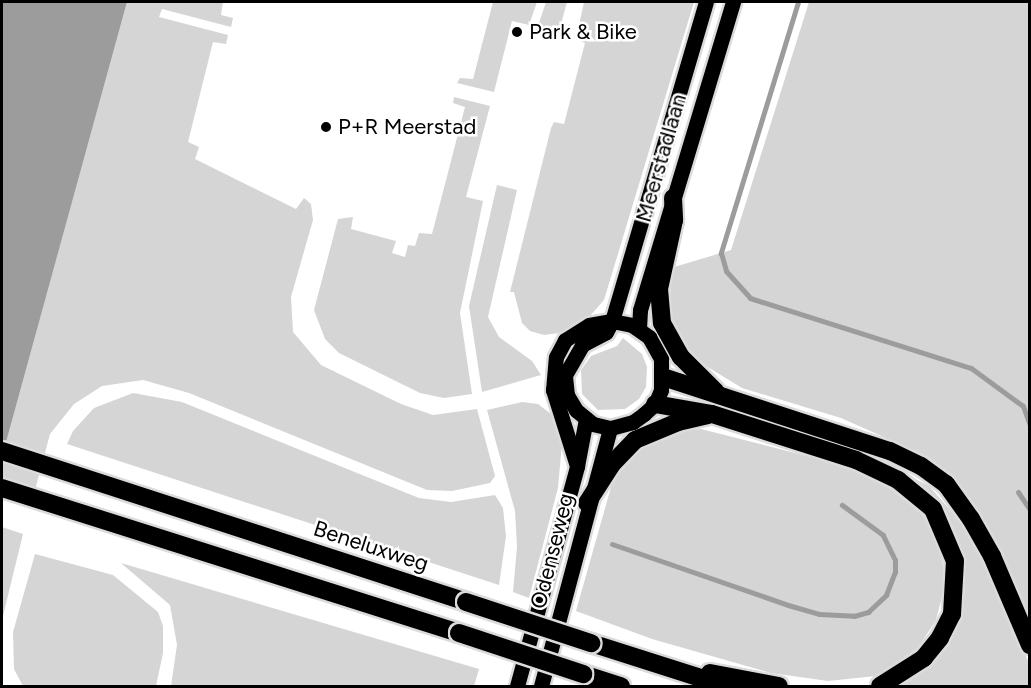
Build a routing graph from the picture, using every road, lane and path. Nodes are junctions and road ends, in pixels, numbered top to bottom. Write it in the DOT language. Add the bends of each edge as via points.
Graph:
graph roads {
  1 [pos="706,2"];
  2 [pos="733,2"];
  3 [pos="673,198"];
  4 [pos="612,321"];
  5 [pos="639,329"];
  6 [pos="663,377"];
  7 [pos="722,397"];
  8 [pos="655,404"];
  9 [pos="712,414"];
  10 [pos="586,420"];
  11 [pos="610,428"];
  12 [pos="2,451"];
  13 [pos="577,466"];
  14 [pos="2,488"];
  15 [pos="587,503"];
  16 [pos="1029,645"];
  17 [pos="643,660"];
  18 [pos="517,687"];
  19 [pos="541,687"];
  20 [pos="621,687"];
  21 [pos="726,687"];
  22 [pos="779,687"];
  23 [pos="880,687"];
  1 -- 4 [label="main road, Meerstadlaan"];
  2 -- 3 [label="main road, Meerstadlaan"];
  3 -- 5 [label="main road, Meerstadlaan" via="640,310"];
  3 -- 7 [label="highway" via="674,220 659,289 662,324 681,357"];
  4 -- 5 [label="main road"];
  4 -- 10 [label="main road" via="606,332 578,349 565,375 567,395"];
  4 -- 13 [label="main road, Odenseweg" via="577,330 556,357 553,390 566,421"];
  5 -- 6 [label="main road" via="661,359"];
  6 -- 7 [label="highway"];
  6 -- 8 [label="main road"];
  7 -- 16 [label="highway" via="890,451 946,484 992,556"];
  8 -- 9 [label="highway"];
  8 -- 11 [label="main road" via="633,422"];
  9 -- 15 [label="highway" via="670,425 635,440 612,464"];
  9 -- 23 [label="highway" via="883,471 933,509 955,561 952,614 924,658"];
  10 -- 11 [label="main road"];
  10 -- 13 [label="main road, Odenseweg"];
  11 -- 15 [label="main road, Odenseweg"];
  12 -- 17 [label="highway, Beneluxweg, bridge"];
  13 -- 18 [label="main road, Odenseweg"];
  14 -- 20 [label="highway, bridge"];
  15 -- 19 [label="main road, Odenseweg"];
  17 -- 21 [label="highway, Beneluxweg"];
  17 -- 22 [label="highway"];
}
